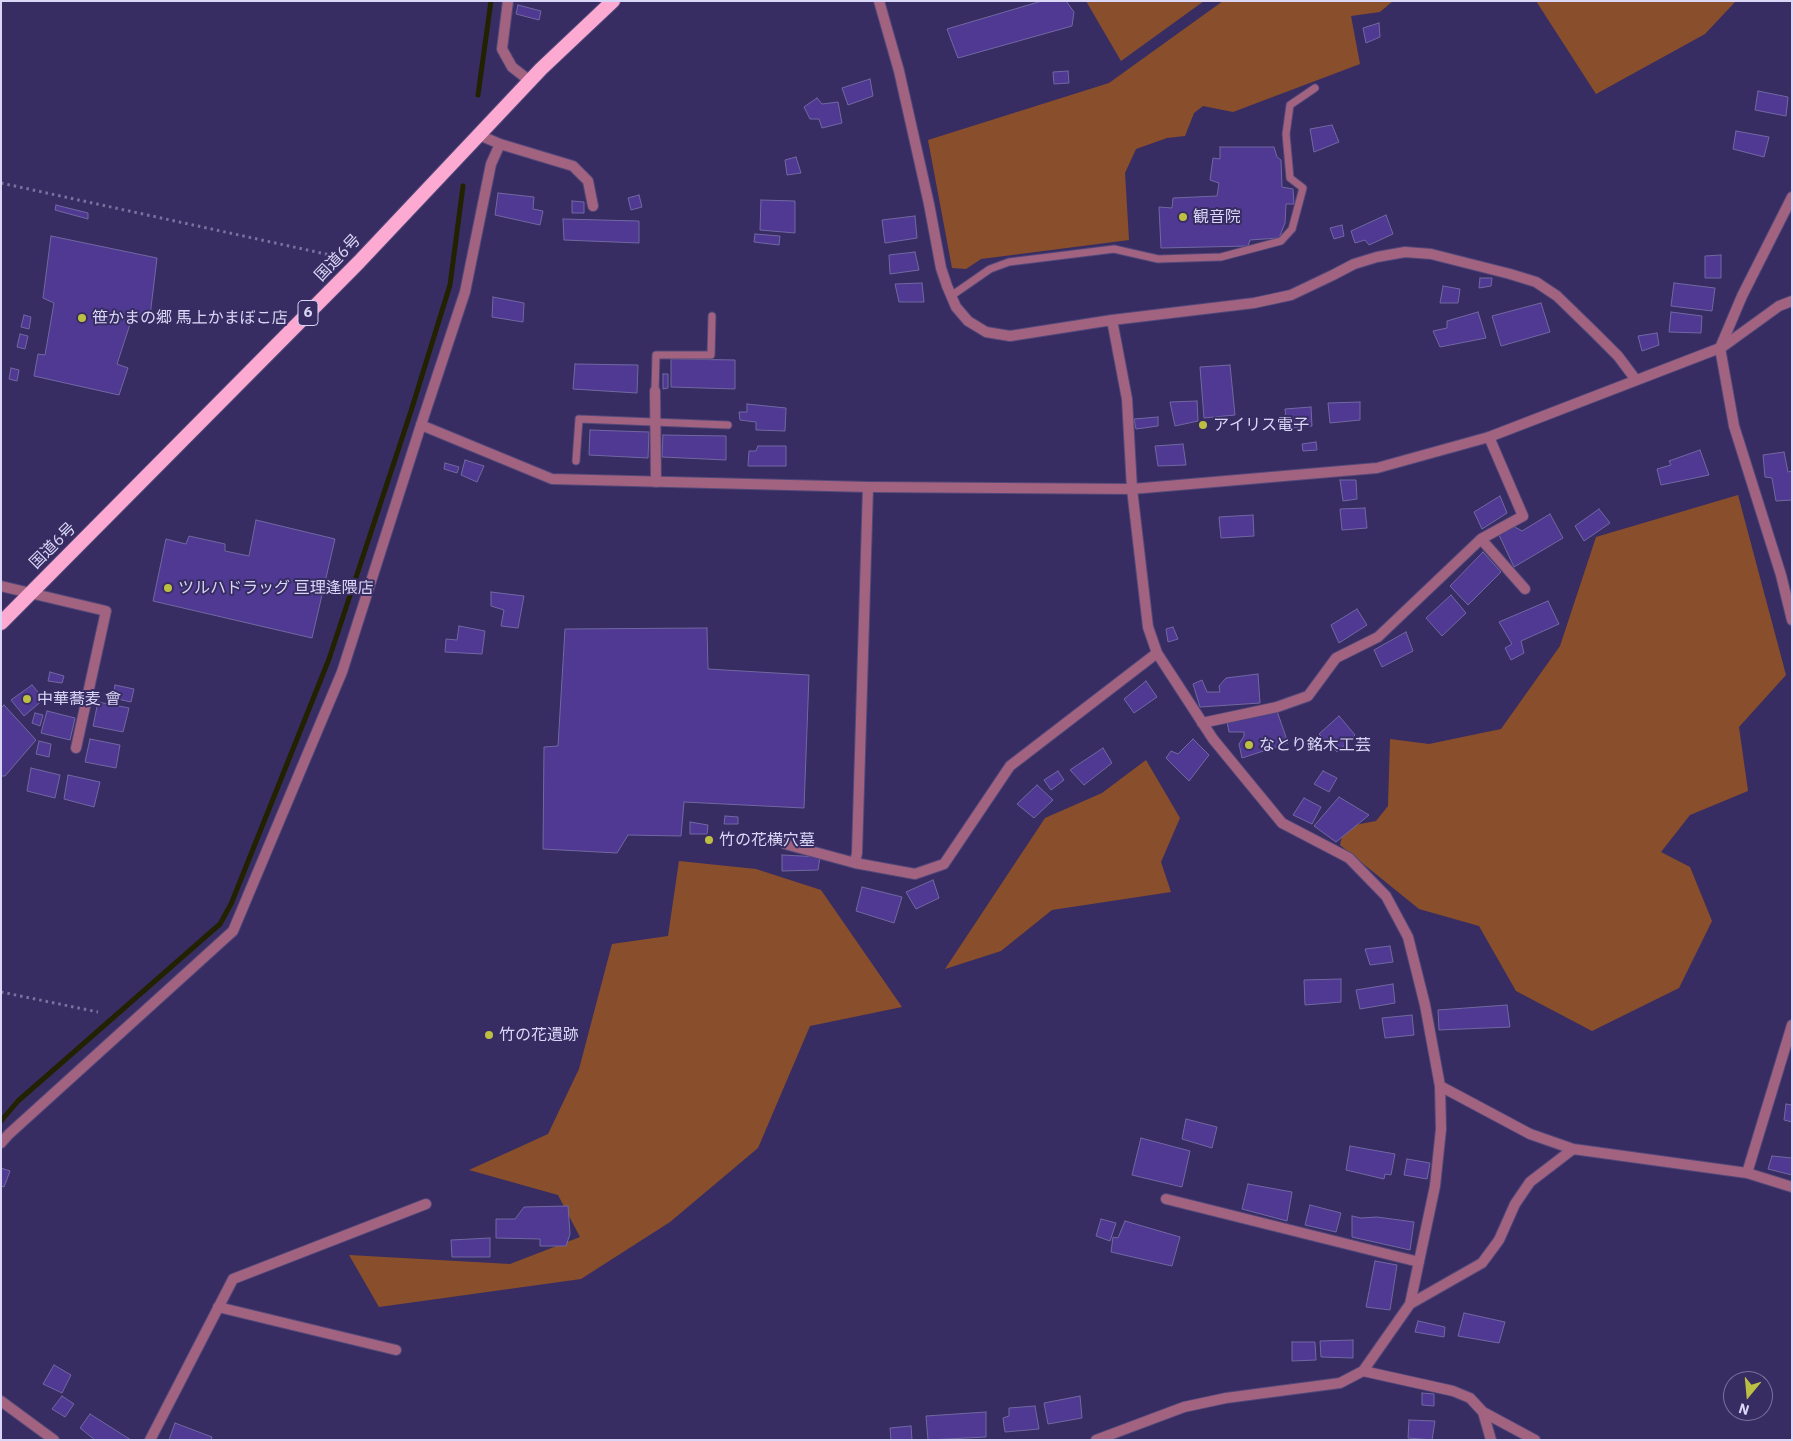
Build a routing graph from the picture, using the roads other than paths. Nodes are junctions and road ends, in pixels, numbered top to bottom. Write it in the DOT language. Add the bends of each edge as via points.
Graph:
graph roads {
  1 [pos="508,1"];
  2 [pos="613,1"];
  3 [pos="880,1"];
  4 [pos="530,81"];
  5 [pos="1315,88"];
  6 [pos="479,136"];
  7 [pos="500,144"];
  8 [pos="1792,197"];
  9 [pos="593,206"];
  10 [pos="951,296"];
  11 [pos="1792,301"];
  12 [pos="712,316"];
  13 [pos="1112,320"];
  14 [pos="1720,348"];
  15 [pos="1636,380"];
  16 [pos="655,391"];
  17 [pos="656,422"];
  18 [pos="420,425"];
  19 [pos="728,425"];
  20 [pos="1489,437"];
  21 [pos="576,461"];
  22 [pos="656,482"];
  23 [pos="868,487"];
  24 [pos="1132,489"];
  25 [pos="1481,540"];
  26 [pos="1,586"];
  27 [pos="1525,589"];
  28 [pos="32,592"];
  29 [pos="1792,620"];
  30 [pos="1,623"];
  31 [pos="1157,653"];
  32 [pos="1202,723"];
  33 [pos="76,748"];
  34 [pos="784,844"];
  35 [pos="855,863"];
  36 [pos="1792,1025"];
  37 [pos="1440,1086"];
  38 [pos="1,1144"];
  39 [pos="1573,1149"];
  40 [pos="1748,1173"];
  41 [pos="1792,1188"];
  42 [pos="1166,1199"];
  43 [pos="426,1204"];
  44 [pos="1418,1262"];
  45 [pos="1410,1304"];
  46 [pos="218,1308"];
  47 [pos="396,1350"];
  48 [pos="1363,1371"];
  49 [pos="1,1401"];
  50 [pos="1483,1412"];
  51 [pos="54,1440"];
  52 [pos="150,1440"];
  53 [pos="1096,1440"];
  54 [pos="1491,1440"];
  55 [pos="1535,1440"];
  1 -- 4 [label="street" via="502,49 512,67"];
  2 -- 4 [label="highway, 国道6号 / 6"];
  3 -- 10 [label="street" via="914,137 941,268"];
  4 -- 6 [label="highway, 国道6号 / 6"];
  5 -- 10 [label="lane" via="1290,105 1286,134 1290,178 1304,188 1292,229 1281,241 1221,257 1158,259 1114,249 1009,262 990,269"];
  6 -- 7 [label="street"];
  6 -- 28 [label="highway, 国道6号 / 6"];
  7 -- 9 [label="street" via="573,166 588,181"];
  7 -- 18 [label="street" via="491,164 465,292"];
  8 -- 14 [label="street" via="1742,296"];
  10 -- 13 [label="street" via="968,320 986,332 1010,336"];
  11 -- 14 [label="street" via="1779,306"];
  12 -- 16 [label="lane" via="711,356 656,355"];
  13 -- 15 [label="street" via="1254,303 1291,294 1354,264 1377,257 1405,252 1431,254 1536,282 1557,296 1594,332"];
  13 -- 24 [label="street" via="1126,399"];
  14 -- 15 [label="street"];
  14 -- 29 [label="street" via="1734,426"];
  15 -- 20 [label="street"];
  16 -- 17 [label="street"];
  17 -- 19 [label="lane"];
  17 -- 21 [label="lane" via="579,419"];
  17 -- 22 [label="street"];
  18 -- 22 [label="street" via="552,479"];
  18 -- 38 [label="street" via="342,672 233,931"];
  20 -- 24 [label="street" via="1377,468"];
  20 -- 25 [label="street" via="1522,516"];
  22 -- 23 [label="street"];
  23 -- 24 [label="street"];
  23 -- 35 [label="street"];
  24 -- 31 [label="street" via="1148,628"];
  25 -- 27 [label="street"];
  25 -- 32 [label="street" via="1378,637 1336,658 1308,696 1277,707"];
  26 -- 28 [label="street"];
  28 -- 30 [label="highway, 国道6号 / 6"];
  28 -- 33 [label="street" via="106,611"];
  31 -- 32 [label="street"];
  31 -- 35 [label="street" via="1010,766 944,864 915,874"];
  32 -- 37 [label="street" via="1282,823 1349,858 1386,896 1408,936"];
  34 -- 35 [label="street"];
  36 -- 40 [label="street"];
  37 -- 39 [label="street" via="1530,1134"];
  37 -- 44 [label="street" via="1441,1129 1435,1186"];
  39 -- 40 [label="street"];
  39 -- 45 [label="street" via="1530,1182 1515,1204 1499,1240 1482,1263"];
  40 -- 41 [label="street"];
  42 -- 44 [label="street"];
  43 -- 46 [label="street" via="233,1279"];
  44 -- 45 [label="street"];
  45 -- 48 [label="street"];
  46 -- 47 [label="street"];
  46 -- 52 [label="street"];
  48 -- 50 [label="street" via="1453,1391 1470,1398"];
  48 -- 53 [label="street" via="1340,1383 1226,1398 1184,1408"];
  49 -- 51 [label="street"];
  50 -- 54 [label="street"];
  50 -- 55 [label="street"];
}
